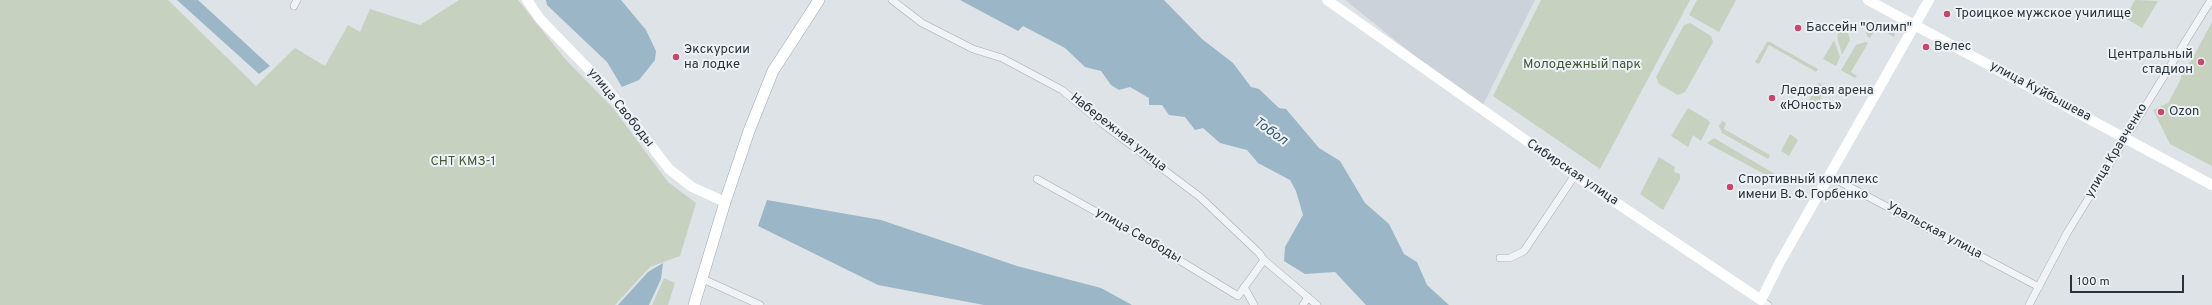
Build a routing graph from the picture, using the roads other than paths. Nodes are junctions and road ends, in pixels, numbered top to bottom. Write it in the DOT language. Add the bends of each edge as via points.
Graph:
graph roads {
  1 [pos="528,0"];
  2 [pos="819,0"];
  3 [pos="892,0"];
  4 [pos="1327,0"];
  5 [pos="1868,0"];
  6 [pos="1929,0"];
  7 [pos="2211,0"];
  8 [pos="1915,26"];
  9 [pos="2125,136"];
  10 [pos="1574,175"];
  11 [pos="1829,176"];
  12 [pos="1037,179"];
  13 [pos="2212,185"];
  14 [pos="725,202"];
  15 [pos="1500,258"];
  16 [pos="1264,260"];
  17 [pos="703,279"];
  18 [pos="1244,287"];
  19 [pos="2039,287"];
  20 [pos="1308,298"];
  21 [pos="1765,303"];
  22 [pos="694,305"];
  23 [pos="760,305"];
  24 [pos="1254,305"];
  25 [pos="1302,305"];
  26 [pos="1317,305"];
  27 [pos="2029,305"];
  1 -- 14 [label="street, улица Свободы" via="540,19 605,86 669,169 692,187"];
  2 -- 14 [label="main road" via="773,71"];
  3 -- 16 [label="street, Набережная улица" via="922,22 973,49 1002,58 1062,90 1200,196"];
  4 -- 10 [label="street, Сибирская улица"];
  5 -- 8 [label="street, улица Куйбышева"];
  6 -- 8 [label="street"];
  7 -- 9 [label="street, улица Кравченко"];
  8 -- 9 [label="street, улица Куйбышева" via="2059,104"];
  8 -- 11 [label="street"];
  9 -- 13 [label="street, улица Куйбышева"];
  9 -- 19 [label="street, улица Кравченко" via="2067,232"];
  10 -- 15 [label="street" via="1524,251 1510,258"];
  10 -- 21 [label="street, Сибирская улица"];
  11 -- 19 [label="street, Уральская улица"];
  11 -- 21 [label="street" via="1780,262"];
  12 -- 18 [label="street, улица Свободы" via="1138,235 1238,296"];
  14 -- 17 [label="main road"];
  16 -- 18 [label="street"];
  16 -- 20 [label="street, Набережная улица"];
  17 -- 22 [label="main road"];
  17 -- 23 [label="street"];
  18 -- 24 [label="street"];
  19 -- 27 [label="street, улица Кравченко"];
  20 -- 25 [label="street"];
  20 -- 26 [label="street, Набережная улица"];
}
